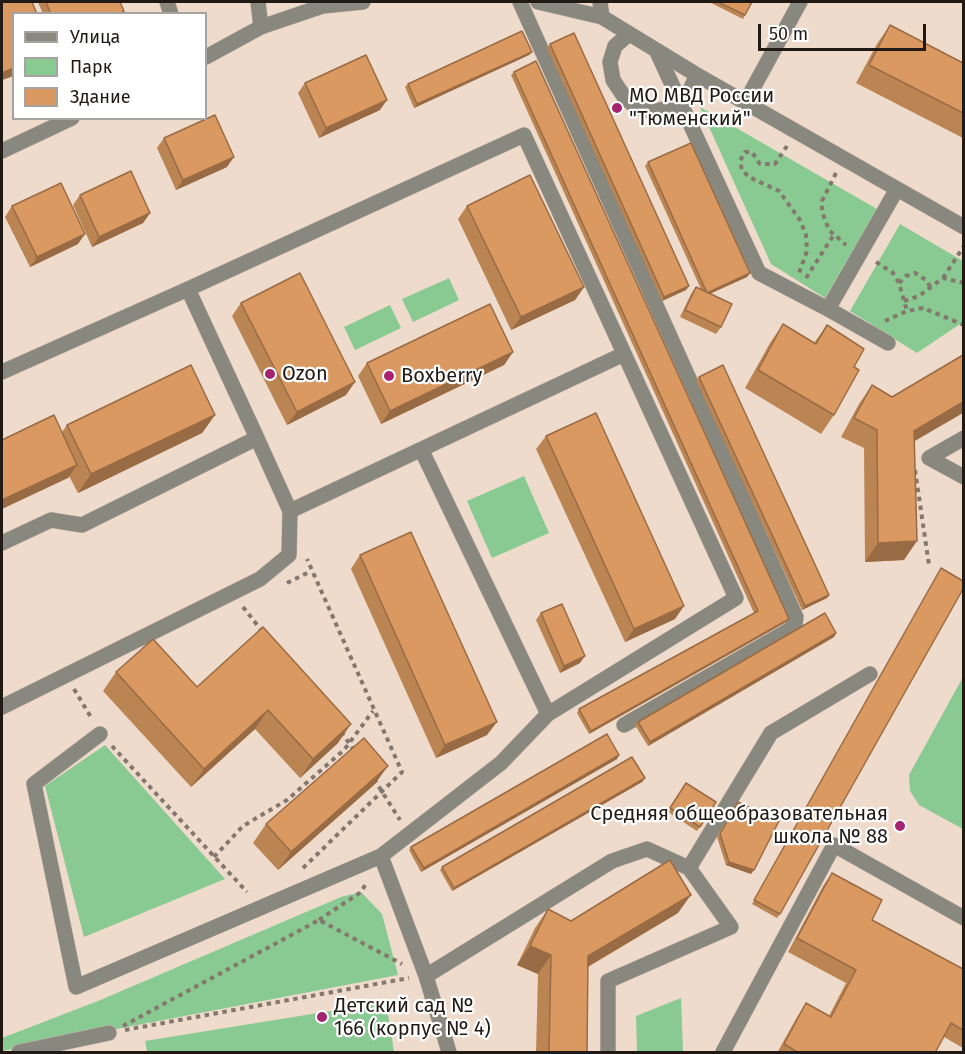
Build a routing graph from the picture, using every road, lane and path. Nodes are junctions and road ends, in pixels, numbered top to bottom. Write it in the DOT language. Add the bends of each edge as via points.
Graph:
graph roads {
  1 [pos="258,2"];
  2 [pos="363,2"];
  3 [pos="520,2"];
  4 [pos="538,2"];
  5 [pos="600,2"];
  6 [pos="800,2"];
  7 [pos="602,17"];
  8 [pos="261,27"];
  9 [pos="629,34"];
  10 [pos="657,52"];
  11 [pos="207,56"];
  12 [pos="697,75"];
  13 [pos="680,102"];
  14 [pos="745,103"];
  15 [pos="68,120"];
  16 [pos="788,144"];
  17 [pos="2,151"];
  18 [pos="837,172"];
  19 [pos="897,189"];
  20 [pos="963,227"];
  21 [pos="833,236"];
  22 [pos="963,246"];
  23 [pos="861,252"];
  24 [pos="943,278"];
  25 [pos="899,283"];
  26 [pos="963,283"];
  27 [pos="931,288"];
  28 [pos="188,289"];
  29 [pos="795,291"];
  30 [pos="904,301"];
  31 [pos="828,309"];
  32 [pos="908,311"];
  33 [pos="963,325"];
  34 [pos="866,331"];
  35 [pos="888,344"];
  36 [pos="624,354"];
  37 [pos="2,372"];
  38 [pos="257,438"];
  39 [pos="963,438"];
  40 [pos="422,451"];
  41 [pos="914,466"];
  42 [pos="963,477"];
  43 [pos="290,511"];
  44 [pos="2,543"];
  45 [pos="304,551"];
  46 [pos="929,565"];
  47 [pos="311,571"];
  48 [pos="282,586"];
  49 [pos="252,600"];
  50 [pos="263,633"];
  51 [pos="870,674"];
  52 [pos="66,675"];
  53 [pos="2,707"];
  54 [pos="373,711"];
  55 [pos="548,714"];
  56 [pos="335,724"];
  57 [pos="624,725"];
  58 [pos="100,734"];
  59 [pos="349,743"];
  60 [pos="361,759"];
  61 [pos="372,776"];
  62 [pos="383,793"];
  63 [pos="408,834"];
  64 [pos="381,856"];
  65 [pos="214,857"];
  66 [pos="689,868"];
  67 [pos="297,874"];
  68 [pos="254,893"];
  69 [pos="963,918"];
  70 [pos="319,920"];
  71 [pos="426,976"];
  72 [pos="109,1033"];
  73 [pos="20,1053"];
  74 [pos="449,1053"];
  75 [pos="608,1053"];
  76 [pos="723,1053"];
  1 -- 8 [label="street"];
  2 -- 8 [label="street" via="323,6"];
  3 -- 57 [label="street" via="796,616 789,630"];
  4 -- 7 [label="street"];
  5 -- 7 [label="street"];
  6 -- 14 [label="street"];
  7 -- 9 [label="street"];
  8 -- 11 [label="street"];
  9 -- 10 [label="street"];
  9 -- 13 [label="street" via="615,46 610,62 612,80 625,98 636,107 653,112"];
  10 -- 12 [label="street"];
  10 -- 13 [label="street"];
  12 -- 13 [label="street"];
  12 -- 14 [label="street"];
  13 -- 29 [label="street" via="759,273"];
  14 -- 19 [label="street"];
  15 -- 17 [label="street"];
  16 -- 29 [label="path" via="775,164 760,164 752,152 745,152 740,161 749,177 779,191 803,228 807,251"];
  18 -- 21 [label="path" via="822,201 824,221"];
  19 -- 20 [label="street"];
  19 -- 23 [label="street"];
  21 -- 23 [label="path"];
  21 -- 29 [label="path"];
  22 -- 24 [label="path"];
  23 -- 25 [label="path" via="893,273"];
  23 -- 31 [label="street"];
  24 -- 26 [label="path"];
  24 -- 27 [label="path"];
  25 -- 27 [label="path" via="915,273"];
  25 -- 30 [label="path"];
  27 -- 30 [label="path"];
  28 -- 36 [label="street" via="524,135"];
  28 -- 37 [label="street"];
  28 -- 38 [label="street"];
  29 -- 31 [label="street"];
  30 -- 32 [label="path"];
  31 -- 34 [label="street"];
  32 -- 33 [label="path" via="923,308"];
  32 -- 34 [label="path"];
  34 -- 35 [label="street"];
  36 -- 40 [label="street"];
  36 -- 55 [label="street" via="736,598"];
  38 -- 43 [label="street"];
  38 -- 44 [label="street" via="82,525 51,520"];
  39 -- 42 [label="street" via="929,459"];
  40 -- 43 [label="street"];
  40 -- 55 [label="street"];
  41 -- 46 [label="path"];
  43 -- 52 [label="street" via="289,555 260,579"];
  45 -- 47 [label="path"];
  47 -- 48 [label="path"];
  47 -- 54 [label="path"];
  49 -- 50 [label="path" via="242,605"];
  51 -- 66 [label="street" via="771,733"];
  52 -- 53 [label="street"];
  52 -- 58 [label="path"];
  54 -- 59 [label="path"];
  54 -- 62 [label="path" via="402,772"];
  55 -- 63 [label="street" via="501,763"];
  56 -- 59 [label="path"];
  58 -- 64 [label="street" via="34,784 76,987"];
  58 -- 65 [label="path"];
  59 -- 60 [label="path"];
  59 -- 65 [label="path" via="287,800 243,826"];
  61 -- 62 [label="path"];
  62 -- 63 [label="path"];
  62 -- 67 [label="path"];
  63 -- 64 [label="street"];
  64 -- 70 [label="path" via="361,892"];
  64 -- 71 [label="street"];
  65 -- 68 [label="path" via="245,892"];
  66 -- 71 [label="street" via="647,849 612,861"];
  66 -- 75 [label="street" via="730,927 608,981"];
  69 -- 76 [label="street" via="834,845"];
  70 -- 71 [label="path"];
  70 -- 72 [label="path"];
  71 -- 72 [label="path"];
  71 -- 74 [label="street"];
  72 -- 73 [label="street"];
}
